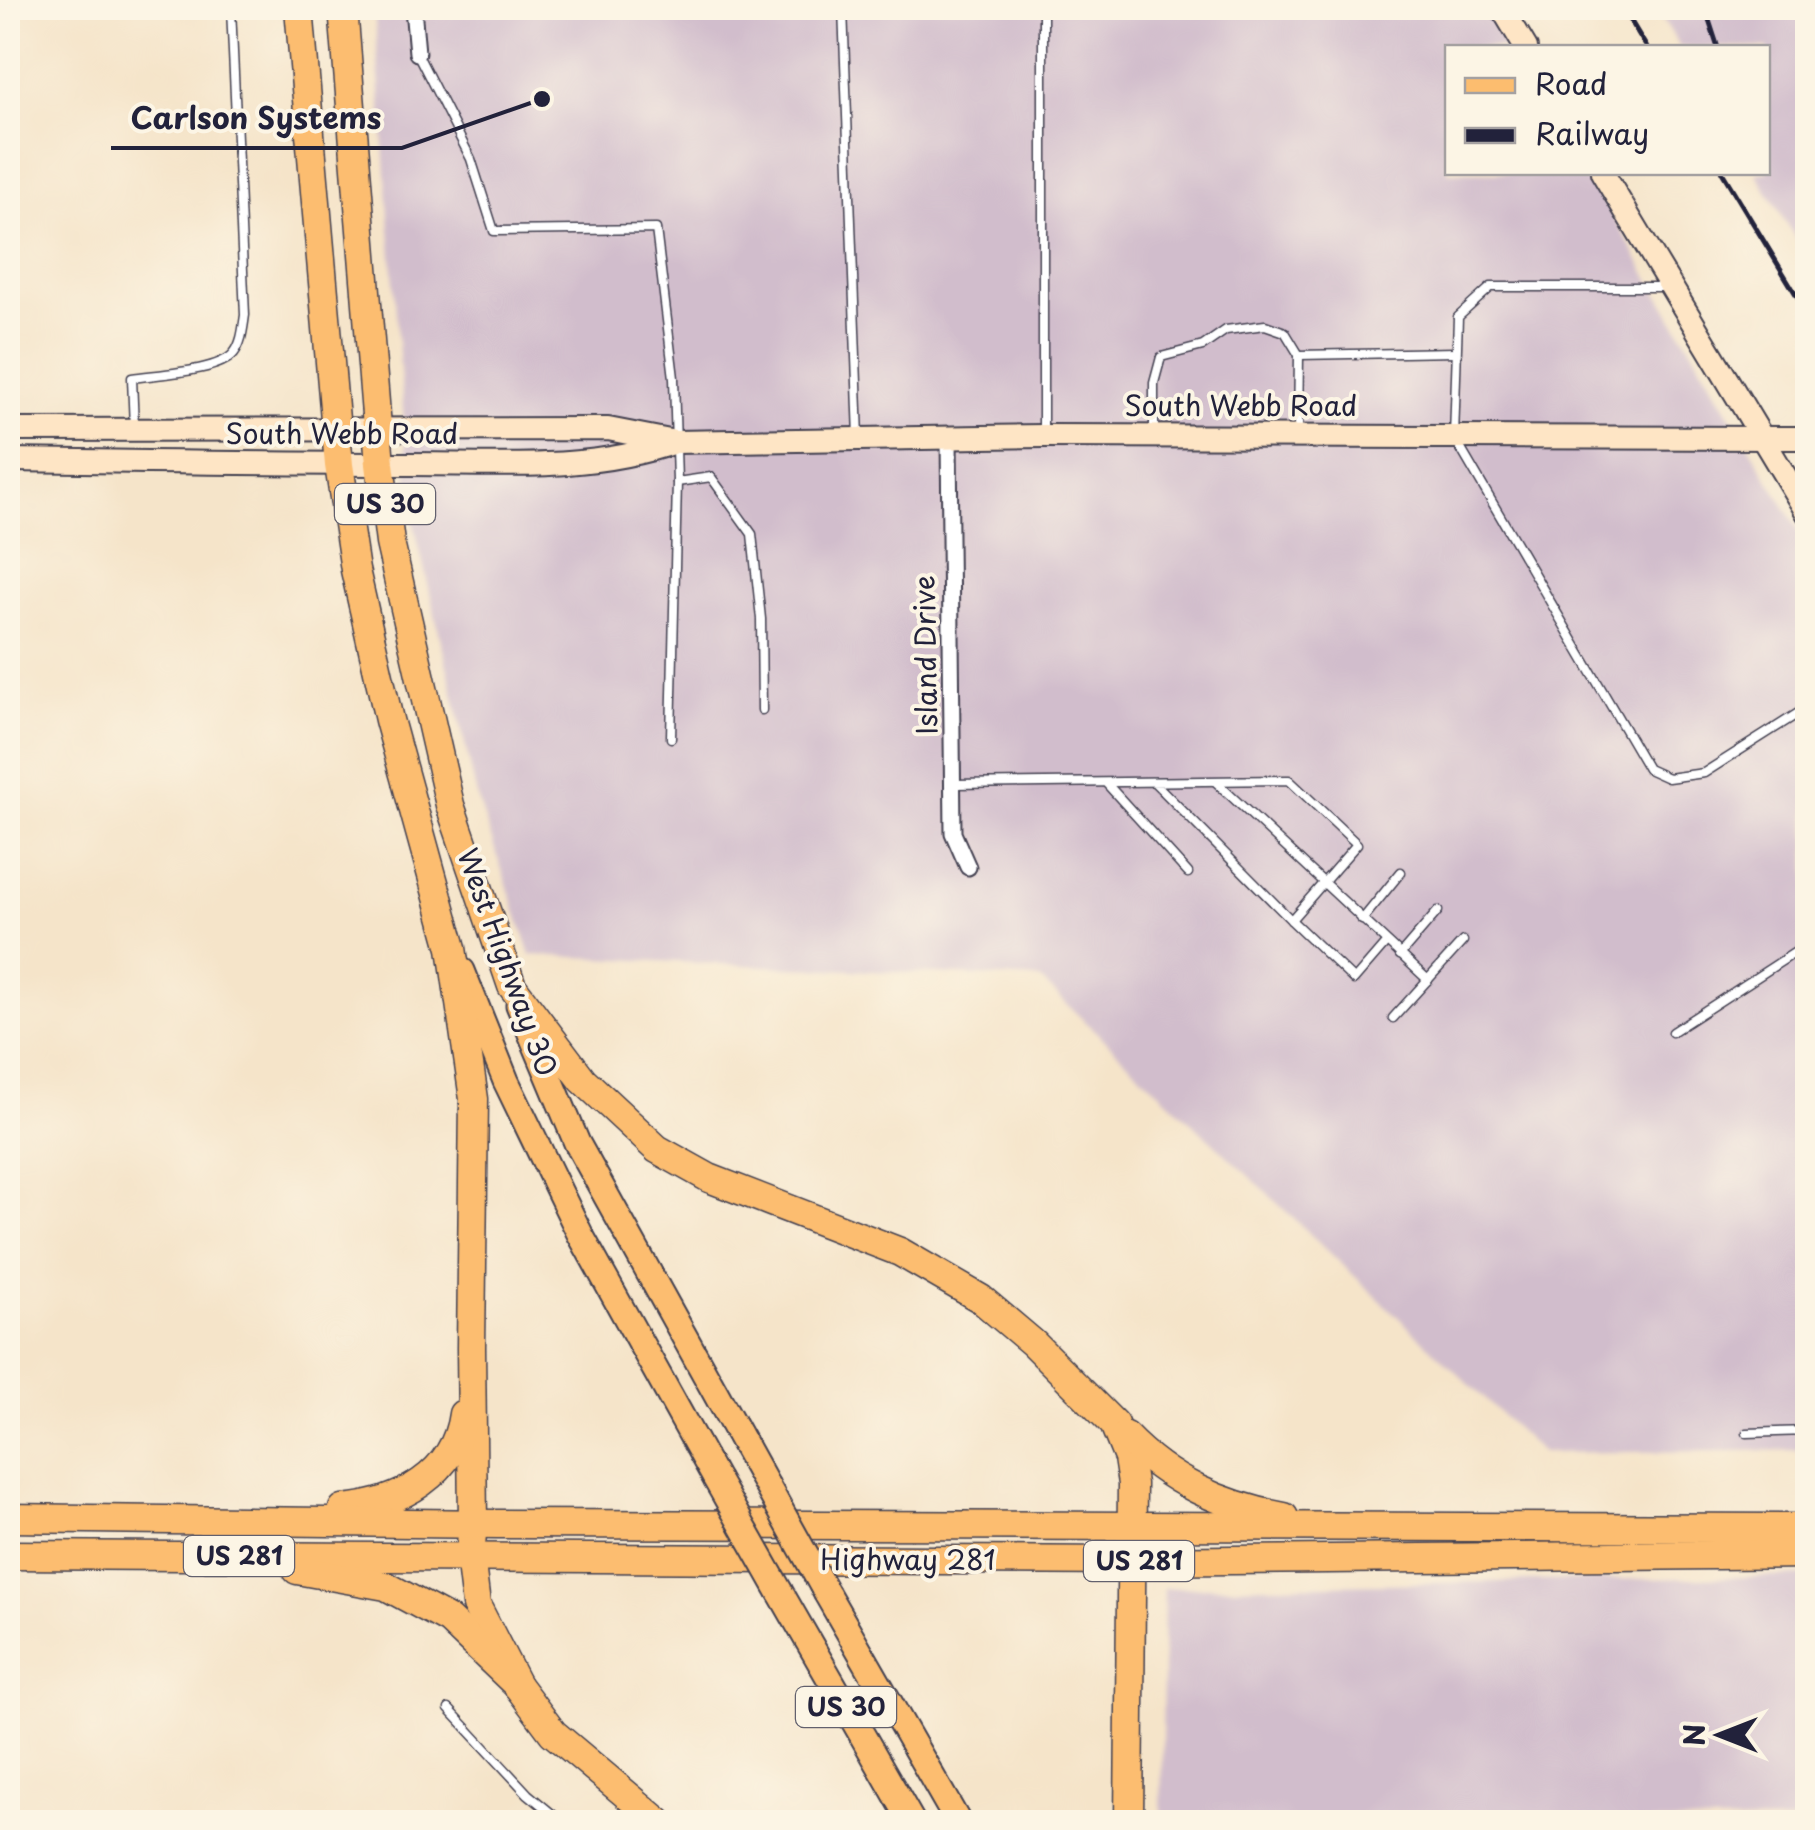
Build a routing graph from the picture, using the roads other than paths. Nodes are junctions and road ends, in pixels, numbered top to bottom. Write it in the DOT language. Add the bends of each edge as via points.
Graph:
graph roads {
  1 [pos="231,8"];
  2 [pos="299,8"];
  3 [pos="342,8"];
  4 [pos="414,8"];
  5 [pos="843,8"];
  6 [pos="1043,8"];
  7 [pos="1502,8"];
  8 [pos="1524,45"];
  9 [pos="417,53"];
  10 [pos="1604,175"];
  11 [pos="1671,287"];
  12 [pos="1455,352"];
  13 [pos="1299,355"];
  14 [pos="8,430"];
  15 [pos="134,430"];
  16 [pos="336,430"];
  17 [pos="377,430"];
  18 [pos="1043,436"];
  19 [pos="1154,436"];
  20 [pos="1298,436"];
  21 [pos="1454,437"];
  22 [pos="859,438"];
  23 [pos="1762,438"];
  24 [pos="1808,438"];
  25 [pos="949,439"];
  26 [pos="675,442"];
  27 [pos="8,460"];
  28 [pos="380,464"];
  29 [pos="339,465"];
  30 [pos="677,482"];
  31 [pos="1808,514"];
  32 [pos="1808,707"];
  33 [pos="762,710"];
  34 [pos="670,738"];
  35 [pos="1216,782"];
  36 [pos="1107,783"];
  37 [pos="1155,783"];
  38 [pos="953,784"];
  39 [pos="968,867"];
  40 [pos="1188,872"];
  41 [pos="1400,872"];
  42 [pos="1322,884"];
  43 [pos="1438,911"];
  44 [pos="1291,920"];
  45 [pos="1362,920"];
  46 [pos="1462,941"];
  47 [pos="1386,942"];
  48 [pos="1808,944"];
  49 [pos="452,948"];
  50 [pos="1400,955"];
  51 [pos="1428,980"];
  52 [pos="512,986"];
  53 [pos="1393,1018"];
  54 [pos="1672,1032"];
  55 [pos="470,1348"];
  56 [pos="1114,1424"];
  57 [pos="1808,1431"];
  58 [pos="1747,1433"];
  59 [pos="8,1518"];
  60 [pos="187,1520"];
  61 [pos="473,1523"];
  62 [pos="1133,1527"];
  63 [pos="1364,1528"];
  64 [pos="1808,1528"];
  65 [pos="1808,1554"];
  66 [pos="8,1556"];
  67 [pos="181,1556"];
  68 [pos="470,1556"];
  69 [pos="1132,1562"];
  70 [pos="517,1685"];
  71 [pos="449,1709"];
  72 [pos="562,1822"];
  73 [pos="659,1822"];
  74 [pos="912,1822"];
  75 [pos="958,1822"];
  76 [pos="1129,1822"];
  1 -- 15 [label="lane" via="242,337 222,364 132,378"];
  2 -- 16 [label="highway, West Highway 30 / US 30"];
  3 -- 17 [label="highway, West Highway 30 / US 30"];
  4 -- 9 [label="street"];
  5 -- 22 [label="lane"];
  6 -- 18 [label="lane"];
  7 -- 8 [label="street"];
  9 -- 26 [label="lane" via="471,158 494,231 656,230"];
  10 -- 11 [label="street"];
  11 -- 12 [label="lane" via="1491,287 1458,317"];
  11 -- 23 [label="street"];
  12 -- 13 [label="lane"];
  12 -- 21 [label="lane"];
  13 -- 19 [label="lane" via="1285,332 1265,325 1226,330 1203,346 1161,357"];
  13 -- 20 [label="lane"];
  14 -- 15 [label="street, South Webb Road"];
  15 -- 16 [label="street, South Webb Road"];
  16 -- 17 [label="street, South Webb Road"];
  16 -- 29 [label="highway, West Highway 30 / US 30"];
  17 -- 26 [label="street, South Webb Road" via="608,429"];
  17 -- 28 [label="highway, West Highway 30 / US 30"];
  18 -- 19 [label="street, South Webb Road"];
  18 -- 25 [label="street, South Webb Road"];
  19 -- 20 [label="street, South Webb Road"];
  20 -- 21 [label="street, South Webb Road"];
  21 -- 23 [label="street, South Webb Road"];
  21 -- 32 [label="lane" via="1648,769 1668,778 1704,773"];
  22 -- 25 [label="street, South Webb Road"];
  22 -- 26 [label="street, South Webb Road"];
  23 -- 24 [label="street, South Webb Road"];
  23 -- 31 [label="street"];
  25 -- 38 [label="street, Island Drive"];
  26 -- 28 [label="street, South Webb Road" via="606,461"];
  26 -- 30 [label="lane"];
  27 -- 29 [label="street, South Webb Road"];
  28 -- 29 [label="street, South Webb Road"];
  28 -- 52 [label="highway, West Highway 30 / US 30" via="390,543 450,805"];
  29 -- 49 [label="highway, West Highway 30 / US 30" via="389,720"];
  30 -- 33 [label="lane" via="711,477 752,534"];
  30 -- 34 [label="lane"];
  35 -- 37 [label="lane"];
  35 -- 42 [label="lane"];
  35 -- 42 [label="lane" via="1290,780 1357,844"];
  36 -- 37 [label="lane"];
  36 -- 38 [label="lane"];
  36 -- 40 [label="lane"];
  37 -- 44 [label="lane"];
  38 -- 39 [label="street, Island Drive" via="953,834"];
  41 -- 45 [label="lane"];
  42 -- 44 [label="lane"];
  42 -- 45 [label="lane"];
  43 -- 50 [label="lane"];
  44 -- 47 [label="lane" via="1354,980"];
  45 -- 47 [label="lane"];
  46 -- 51 [label="lane"];
  47 -- 50 [label="lane"];
  48 -- 54 [label="lane"];
  49 -- 55 [label="highway" via="474,1099"];
  49 -- 74 [label="main road, West Highway 30 / US 30, bridge" via="506,1081 580,1234"];
  50 -- 51 [label="lane"];
  51 -- 53 [label="lane"];
  52 -- 56 [label="highway" via="583,1080 658,1149 709,1178 900,1252 981,1300"];
  52 -- 75 [label="main road, West Highway 30 / US 30, bridge" via="577,1144"];
  55 -- 60 [label="highway" via="462,1421 452,1448 416,1488 365,1507"];
  55 -- 61 [label="highway"];
  56 -- 62 [label="highway" via="1128,1458"];
  56 -- 63 [label="highway" via="1150,1463 1215,1497 1280,1516"];
  57 -- 58 [label="lane"];
  59 -- 60 [label="highway, Highway 281 / US 281"];
  60 -- 61 [label="highway, Highway 281 / US 281"];
  61 -- 62 [label="highway, Highway 281 / US 281"];
  61 -- 68 [label="highway"];
  62 -- 63 [label="highway, Highway 281 / US 281"];
  62 -- 69 [label="highway"];
  63 -- 64 [label="highway, Highway 281 / US 281"];
  65 -- 69 [label="highway, Highway 281 / US 281"];
  66 -- 67 [label="highway, Highway 281 / US 281"];
  67 -- 68 [label="highway, Highway 281 / US 281"];
  67 -- 70 [label="highway" via="386,1586 449,1620"];
  68 -- 69 [label="highway, Highway 281 / US 281"];
  68 -- 70 [label="highway" via="476,1605"];
  69 -- 76 [label="highway"];
  70 -- 73 [label="highway" via="553,1734"];
  71 -- 72 [label="lane"];
}
